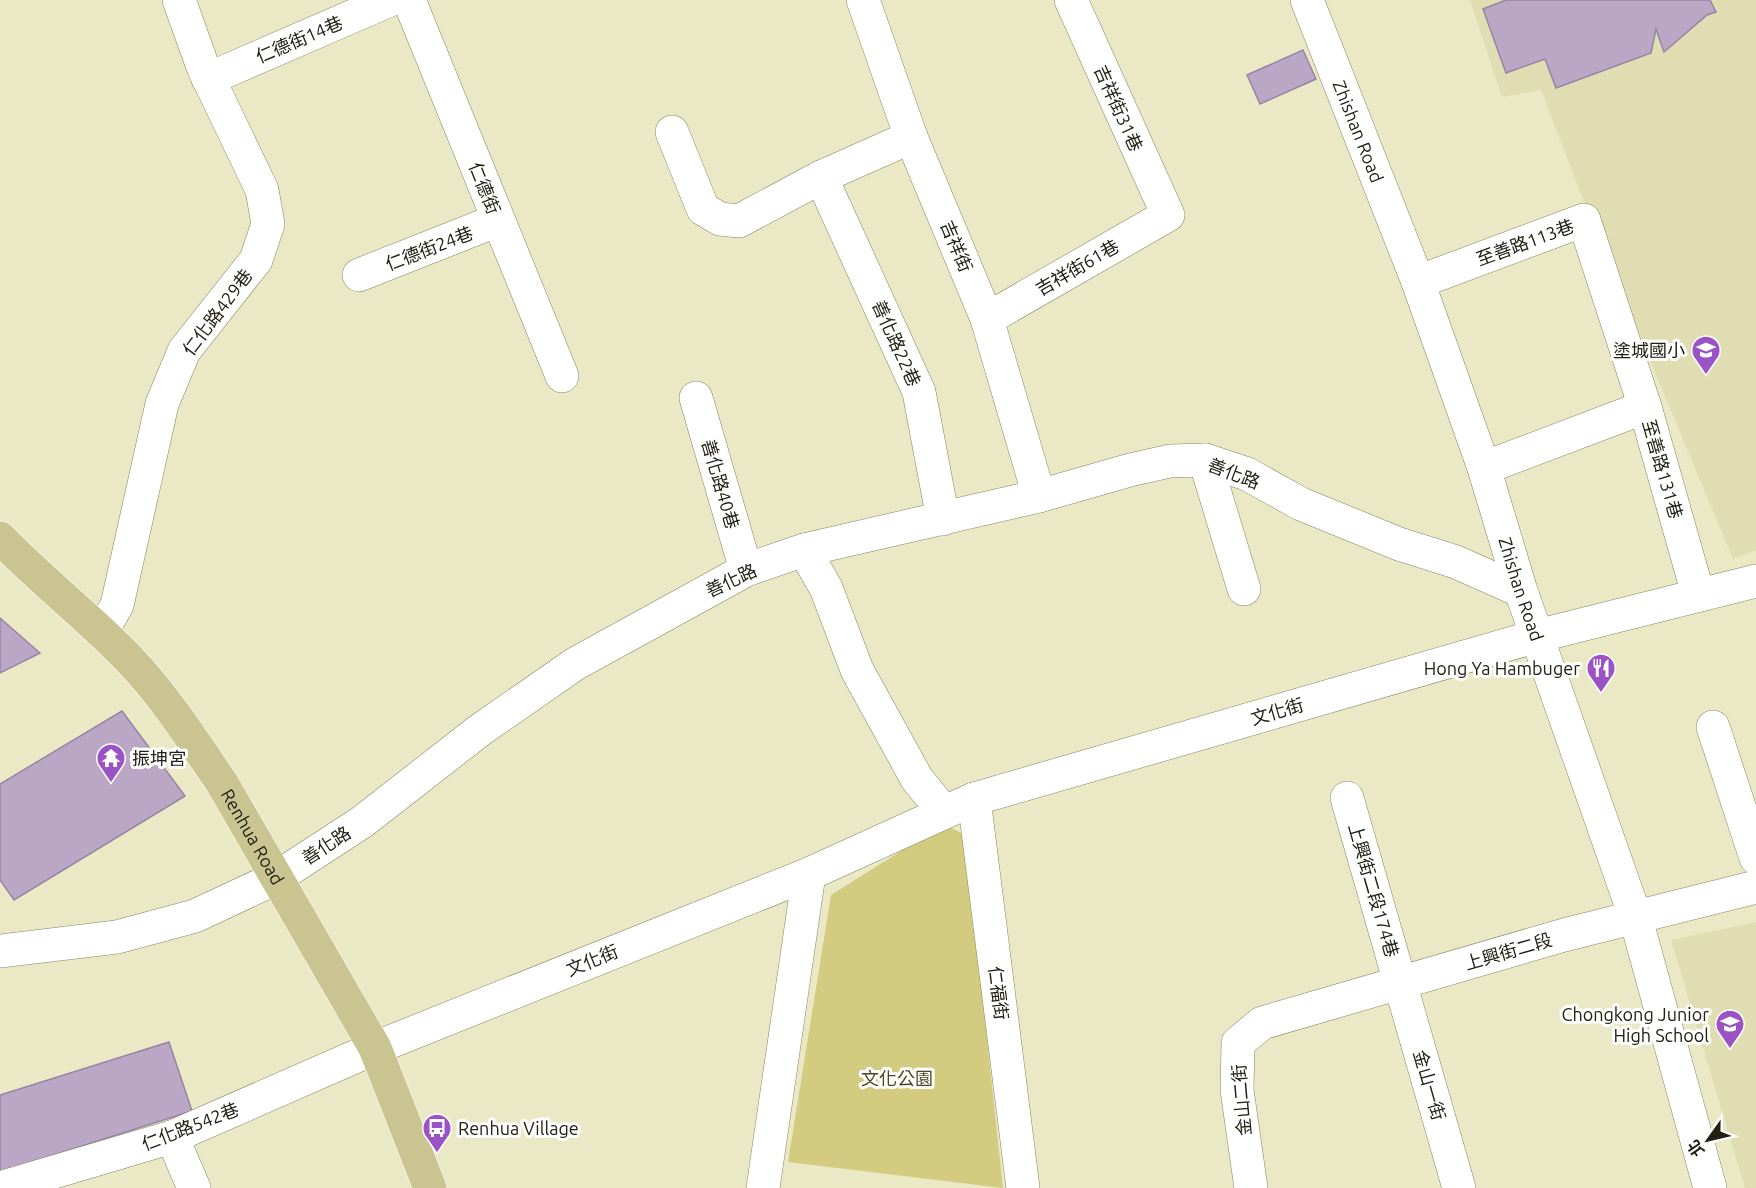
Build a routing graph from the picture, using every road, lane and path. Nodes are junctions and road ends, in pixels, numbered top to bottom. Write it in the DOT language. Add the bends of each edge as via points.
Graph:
graph roads {
  1 [pos="179,0"];
  2 [pos="390,0"];
  3 [pos="409,0"];
  4 [pos="863,0"];
  5 [pos="1071,0"];
  6 [pos="1307,0"];
  7 [pos="208,79"];
  8 [pos="672,132"];
  9 [pos="911,137"];
  10 [pos="821,177"];
  11 [pos="1168,215"];
  12 [pos="498,220"];
  13 [pos="359,275"];
  14 [pos="1418,282"];
  15 [pos="987,319"];
  16 [pos="562,376"];
  17 [pos="696,398"];
  18 [pos="1645,406"];
  19 [pos="1204,460"];
  20 [pos="1484,468"];
  21 [pos="1039,496"];
  22 [pos="943,519"];
  23 [pos="0,538"];
  24 [pos="804,550"];
  25 [pos="746,570"];
  26 [pos="1756,581"];
  27 [pos="1244,589"];
  28 [pos="1521,591"];
  29 [pos="1698,594"];
  30 [pos="102,631"];
  31 [pos="1537,636"];
  32 [pos="1713,727"];
  33 [pos="1347,798"];
  34 [pos="974,799"];
  35 [pos="944,812"];
  36 [pos="1756,858"];
  37 [pos="809,874"];
  38 [pos="276,878"];
  39 [pos="1756,887"];
  40 [pos="1636,919"];
  41 [pos="0,951"];
  42 [pos="1400,982"];
  43 [pos="1262,1023"];
  44 [pos="375,1048"];
  45 [pos="172,1137"];
  46 [pos="0,1188"];
  47 [pos="194,1188"];
  48 [pos="430,1188"];
  49 [pos="763,1188"];
  50 [pos="1023,1188"];
  51 [pos="1251,1188"];
  52 [pos="1460,1188"];
  53 [pos="1710,1188"];
  1 -- 7 [label="street, 仁化路429巷"];
  2 -- 7 [label="street, 仁德街14巷"];
  3 -- 12 [label="street, 仁德街"];
  4 -- 9 [label="street, 吉祥街"];
  5 -- 11 [label="street, 吉祥街31巷"];
  6 -- 14 [label="street, Zhishan Road"];
  7 -- 30 [label="street, 仁化路429巷" via="262,190 268,224 256,260 184,351 162,404 117,605"];
  8 -- 10 [label="street" via="704,209 720,219 739,221"];
  9 -- 10 [label="street"];
  9 -- 15 [label="street, 吉祥街"];
  10 -- 22 [label="street, 善化路22巷" via="919,392"];
  11 -- 15 [label="street, 吉祥街61巷"];
  12 -- 13 [label="street, 仁德街24巷"];
  12 -- 16 [label="street, 仁德街"];
  14 -- 18 [label="street, 至善路113巷" via="1584,220"];
  14 -- 20 [label="street, Zhishan Road"];
  15 -- 21 [label="street, 吉祥街"];
  17 -- 25 [label="street, 善化路40巷"];
  18 -- 20 [label="street, 至善路131巷"];
  18 -- 29 [label="street, 至善路131巷"];
  19 -- 21 [label="street, 善化路" via="1170,461"];
  19 -- 27 [label="street"];
  19 -- 28 [label="street, 善化路" via="1247,474 1301,504 1456,562"];
  20 -- 28 [label="street, Zhishan Road"];
  21 -- 22 [label="street, 善化路"];
  22 -- 24 [label="street, 善化路"];
  23 -- 30 [label="main road, Renhua Road" via="38,577"];
  24 -- 25 [label="street, 善化路"];
  24 -- 35 [label="street" via="826,588 857,669 917,779"];
  25 -- 38 [label="street, 善化路" via="575,664 480,730 362,822"];
  26 -- 29 [label="street, 文化街"];
  28 -- 31 [label="street, Zhishan Road"];
  29 -- 31 [label="street, 文化街"];
  30 -- 38 [label="main road, Renhua Road" via="130,660 196,746 222,783"];
  31 -- 34 [label="street, 文化街"];
  31 -- 40 [label="street, Zhishan Road"];
  32 -- 36 [label="street"];
  33 -- 42 [label="street, 上興街二段174巷"];
  34 -- 35 [label="street, 文化街"];
  34 -- 50 [label="street, 仁福街"];
  35 -- 37 [label="street, 文化街"];
  37 -- 44 [label="street, 文化街"];
  37 -- 49 [label="street"];
  38 -- 41 [label="street, 善化路" via="195,916 117,937"];
  38 -- 44 [label="main road, Renhua Road"];
  39 -- 40 [label="street, 上興街二段"];
  40 -- 42 [label="street, 上興街二段" via="1564,935"];
  40 -- 53 [label="street, Zhishan Road"];
  42 -- 43 [label="street, 上興街二段"];
  42 -- 52 [label="street, 金山一街"];
  43 -- 51 [label="street, 金山二街" via="1238,1043 1237,1090"];
  44 -- 45 [label="street, 仁化路542巷"];
  44 -- 48 [label="main road, Renhua Road"];
  45 -- 46 [label="street, 仁化路542巷"];
  45 -- 47 [label="street"];
}
